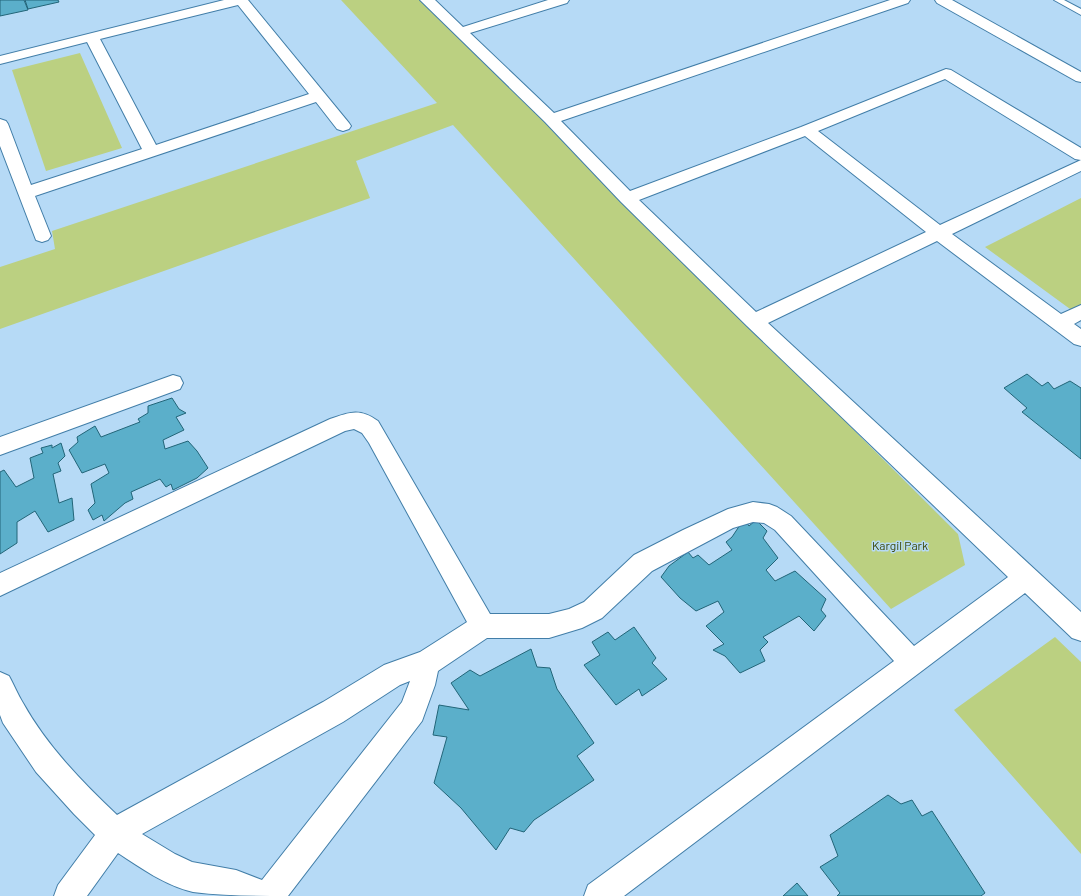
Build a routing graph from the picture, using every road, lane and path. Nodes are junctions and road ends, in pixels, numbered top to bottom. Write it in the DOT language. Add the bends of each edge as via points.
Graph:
graph roads {
  1 [pos="240,0"];
  2 [pos="427,0"];
  3 [pos="562,0"];
  4 [pos="903,0"];
  5 [pos="942,0"];
  6 [pos="968,0"];
  7 [pos="1058,0"];
  8 [pos="1081,12"];
  9 [pos="460,32"];
  10 [pos="1035,37"];
  11 [pos="92,38"];
  12 [pos="0,60"];
  13 [pos="1081,78"];
  14 [pos="319,96"];
  15 [pos="551,119"];
  16 [pos="0,124"];
  17 [pos="343,126"];
  18 [pos="806,130"];
  19 [pos="151,151"];
  20 [pos="1081,155"];
  21 [pos="1081,165"];
  22 [pos="26,192"];
  23 [pos="627,198"];
  24 [pos="940,234"];
  25 [pos="42,236"];
  26 [pos="1081,312"];
  27 [pos="754,321"];
  28 [pos="1059,323"];
  29 [pos="1081,339"];
  30 [pos="173,383"];
  31 [pos="0,446"];
  32 [pos="1026,578"];
  33 [pos="0,585"];
  34 [pos="483,626"];
  35 [pos="1081,629"];
  36 [pos="427,662"];
  37 [pos="913,662"];
  38 [pos="0,685"];
  39 [pos="114,833"];
  40 [pos="70,896"];
  41 [pos="265,896"];
  42 [pos="269,896"];
  43 [pos="598,896"];
  1 -- 11 [label="street"];
  1 -- 14 [label="street"];
  2 -- 9 [label="street"];
  3 -- 9 [label="street"];
  4 -- 15 [label="street"];
  5 -- 13 [label="street"];
  6 -- 10 [label="street"];
  7 -- 8 [label="lane"];
  9 -- 15 [label="street"];
  11 -- 12 [label="street"];
  11 -- 19 [label="street"];
  14 -- 17 [label="street"];
  14 -- 19 [label="street"];
  15 -- 23 [label="street"];
  16 -- 22 [label="street"];
  18 -- 20 [label="street" via="946,73"];
  18 -- 23 [label="street"];
  18 -- 24 [label="street"];
  19 -- 22 [label="street"];
  21 -- 24 [label="street"];
  22 -- 25 [label="street"];
  23 -- 27 [label="street"];
  24 -- 27 [label="street"];
  24 -- 28 [label="street"];
  26 -- 28 [label="street"];
  27 -- 32 [label="street"];
  28 -- 29 [label="street"];
  30 -- 31 [label="street"];
  32 -- 35 [label="street"];
  32 -- 37 [label="street"];
  33 -- 34 [label="street" via="321,432 354,420 362,421 377,437"];
  34 -- 36 [label="street"];
  34 -- 37 [label="street" via="549,626 573,620 593,610 643,563 728,519 754,512 769,514 783,523"];
  36 -- 39 [label="street" via="393,674 333,712"];
  36 -- 42 [label="street" via="412,711"];
  37 -- 43 [label="street"];
  38 -- 39 [label="street" via="13,713 46,762"];
  39 -- 40 [label="street"];
  39 -- 41 [label="street" via="164,865 192,877 236,886"];
}
